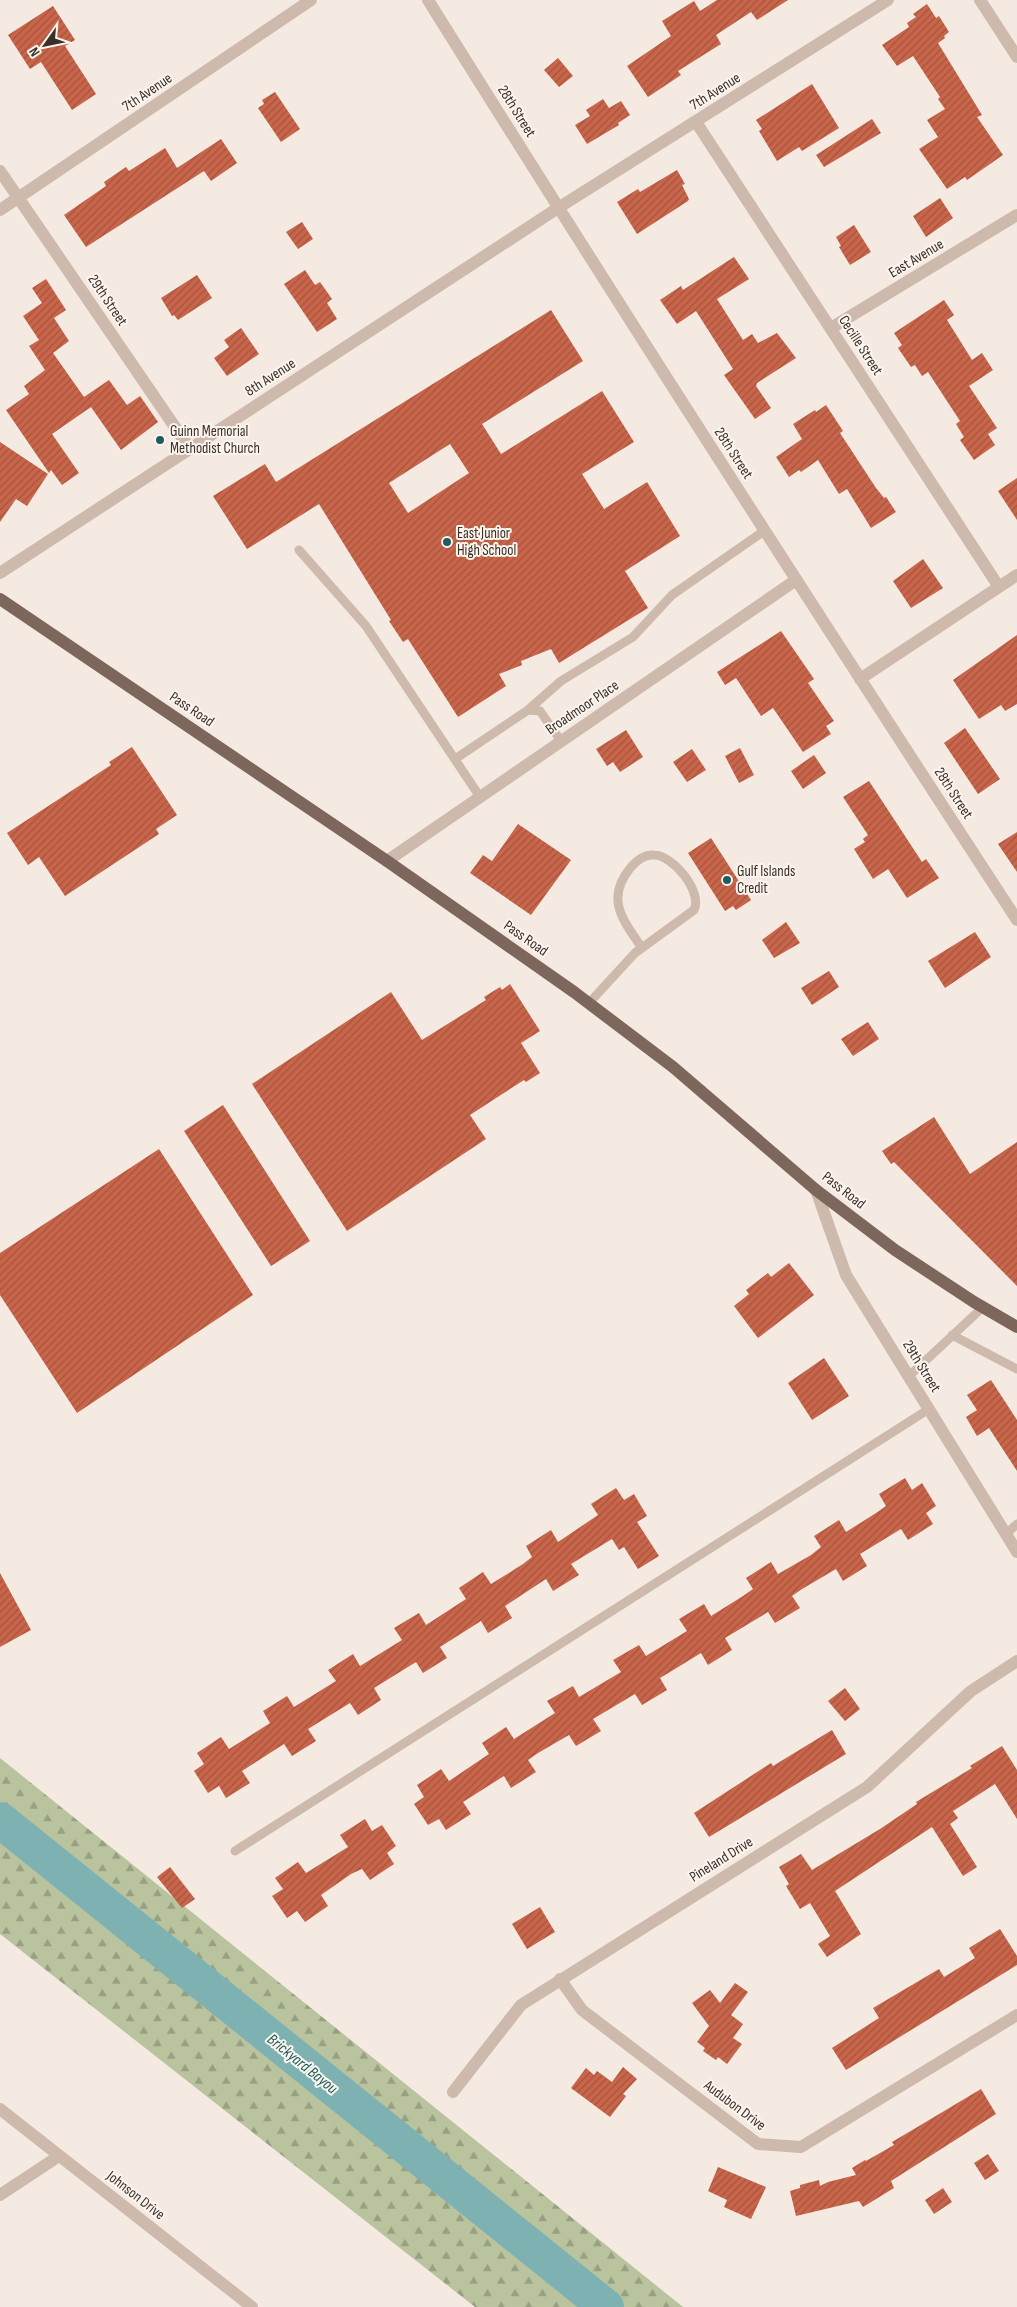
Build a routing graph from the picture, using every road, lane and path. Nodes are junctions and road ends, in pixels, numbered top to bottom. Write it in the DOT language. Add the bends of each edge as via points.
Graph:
graph roads {
  1 [pos="311,0"];
  2 [pos="428,0"];
  3 [pos="888,0"];
  4 [pos="980,0"];
  5 [pos="1017,57"];
  6 [pos="696,122"];
  7 [pos="0,170"];
  8 [pos="18,198"];
  9 [pos="558,208"];
  10 [pos="0,210"];
  11 [pos="1017,216"];
  12 [pos="831,328"];
  13 [pos="190,449"];
  14 [pos="764,531"];
  15 [pos="299,550"];
  16 [pos="0,573"];
  17 [pos="1017,575"];
  18 [pos="796,580"];
  19 [pos="998,587"];
  20 [pos="0,599"];
  21 [pos="860,679"];
  22 [pos="528,710"];
  23 [pos="561,741"];
  24 [pos="455,759"];
  25 [pos="480,797"];
  26 [pos="387,861"];
  27 [pos="1017,920"];
  28 [pos="642,948"];
  29 [pos="589,1003"];
  30 [pos="816,1190"];
  31 [pos="982,1307"];
  32 [pos="1017,1326"];
  33 [pos="952,1334"];
  34 [pos="1017,1369"];
  35 [pos="909,1376"];
  36 [pos="929,1409"];
  37 [pos="1017,1524"];
  38 [pos="1006,1534"];
  39 [pos="1017,1552"];
  40 [pos="1017,1662"];
  41 [pos="235,1851"];
  42 [pos="560,1979"];
  43 [pos="1017,2015"];
  44 [pos="453,2092"];
  45 [pos="0,2108"];
  46 [pos="58,2156"];
  47 [pos="0,2195"];
  48 [pos="252,2307"];
  1 -- 8 [label="street, 7th Avenue"];
  2 -- 9 [label="street, 28th Street"];
  3 -- 6 [label="street, 7th Avenue"];
  4 -- 5 [label="street"];
  6 -- 9 [label="street, 7th Avenue"];
  6 -- 12 [label="street, Cecille Street"];
  7 -- 8 [label="street, 29th Street"];
  8 -- 10 [label="street, 7th Avenue"];
  8 -- 13 [label="street, 29th Street"];
  9 -- 13 [label="street, 8th Avenue"];
  9 -- 14 [label="street, 28th Street"];
  11 -- 12 [label="street, East Avenue"];
  12 -- 19 [label="street, Cecille Street"];
  13 -- 16 [label="street, 8th Avenue"];
  14 -- 18 [label="street, 28th Street"];
  14 -- 22 [label="lane" via="672,595 634,637 561,681"];
  15 -- 24 [label="lane" via="366,626"];
  17 -- 19 [label="street"];
  18 -- 21 [label="street, 28th Street"];
  18 -- 23 [label="street, Broadmoor Place"];
  19 -- 21 [label="street"];
  20 -- 26 [label="main road, Pass Road"];
  21 -- 27 [label="street, 28th Street"];
  22 -- 23 [label="lane" via="540,711"];
  22 -- 24 [label="lane"];
  23 -- 25 [label="street, Broadmoor Place"];
  24 -- 25 [label="lane"];
  25 -- 26 [label="street, Broadmoor Place"];
  26 -- 29 [label="main road, Pass Road"];
  28 -- 28 [label="lane" via="696,906 690,882 673,863 656,854 644,856 633,864 622,878 617,894 627,926"];
  28 -- 29 [label="lane" via="624,963"];
  29 -- 30 [label="main road, Pass Road" via="673,1067"];
  30 -- 31 [label="main road, Pass Road" via="895,1250"];
  30 -- 35 [label="street, 29th Street" via="846,1275"];
  31 -- 32 [label="main road, Pass Road"];
  31 -- 33 [label="lane"];
  33 -- 34 [label="lane"];
  33 -- 35 [label="lane"];
  35 -- 36 [label="street, 29th Street"];
  36 -- 38 [label="street, 29th Street"];
  36 -- 41 [label="lane"];
  37 -- 38 [label="lane"];
  38 -- 39 [label="street, 29th Street"];
  40 -- 42 [label="street, Pineland Drive" via="971,1691 867,1787"];
  42 -- 43 [label="street, Audubon Drive" via="582,2010 758,2144 801,2147"];
  42 -- 44 [label="street, Pineland Drive" via="521,2005"];
  45 -- 46 [label="street, Johnson Drive"];
  46 -- 47 [label="street"];
  46 -- 48 [label="street, Johnson Drive"];
}
